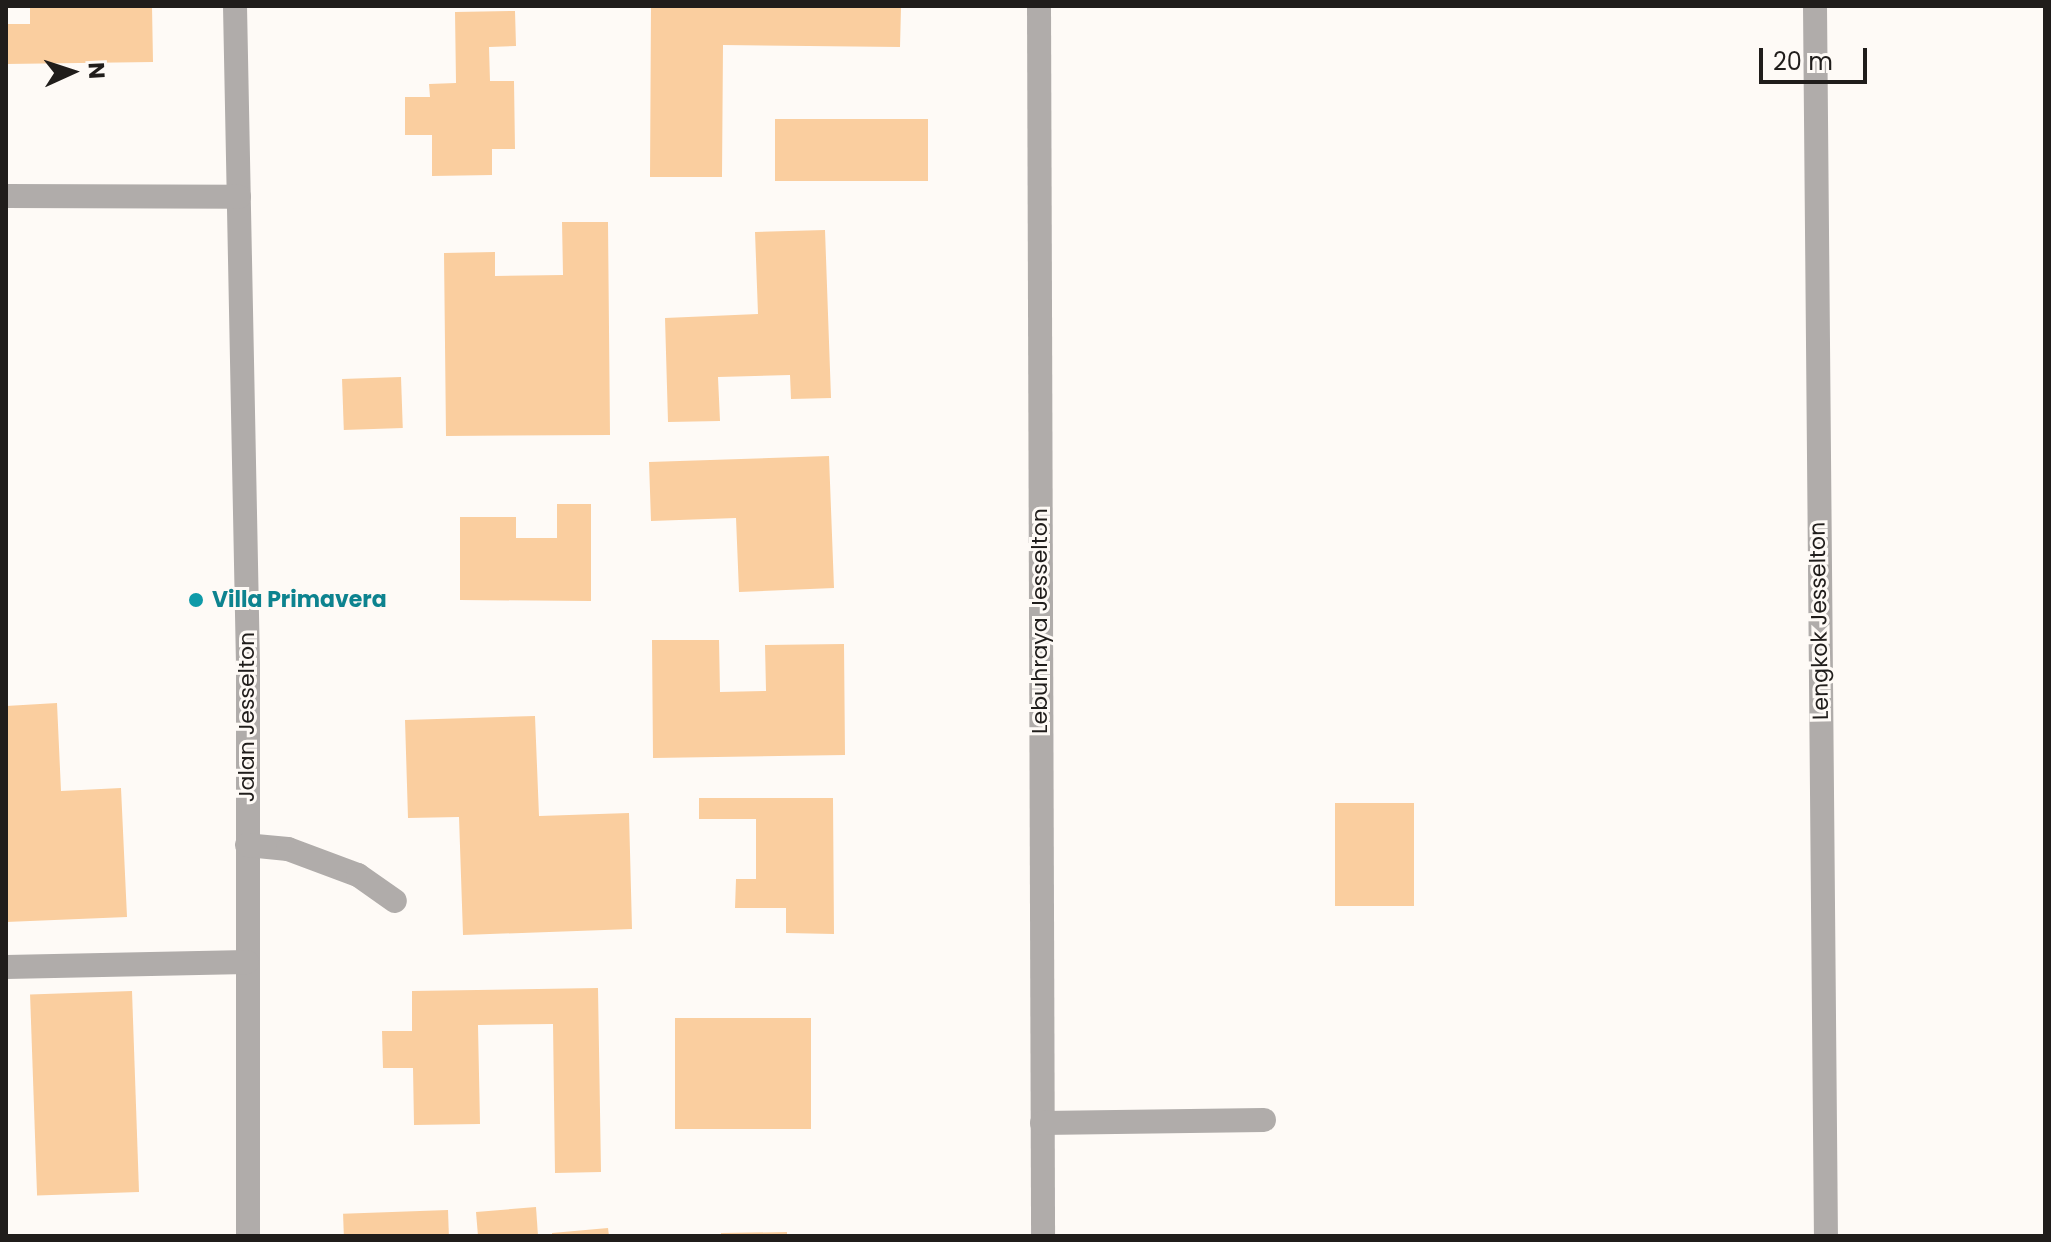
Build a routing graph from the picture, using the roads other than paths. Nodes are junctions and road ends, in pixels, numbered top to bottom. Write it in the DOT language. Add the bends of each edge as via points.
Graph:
graph roads {
  1 [pos="235,6"];
  2 [pos="1039,6"];
  3 [pos="1815,6"];
  4 [pos="6,196"];
  5 [pos="239,197"];
  6 [pos="247,845"];
  7 [pos="395,901"];
  8 [pos="247,962"];
  9 [pos="6,967"];
  10 [pos="1264,1120"];
  11 [pos="1042,1123"];
  12 [pos="248,1236"];
  13 [pos="1043,1236"];
  14 [pos="1826,1236"];
  1 -- 5 [label="street, Jalan Jesselton"];
  2 -- 11 [label="street, Lebuhraya Jesselton"];
  3 -- 14 [label="street, Lengkok Jesselton"];
  4 -- 5 [label="street"];
  5 -- 6 [label="street, Jalan Jesselton"];
  6 -- 7 [label="street" via="288,849 358,875"];
  6 -- 8 [label="street, Jalan Jesselton"];
  8 -- 9 [label="street"];
  8 -- 12 [label="street, Jalan Jesselton"];
  10 -- 11 [label="street"];
  11 -- 13 [label="street, Lebuhraya Jesselton"];
}
